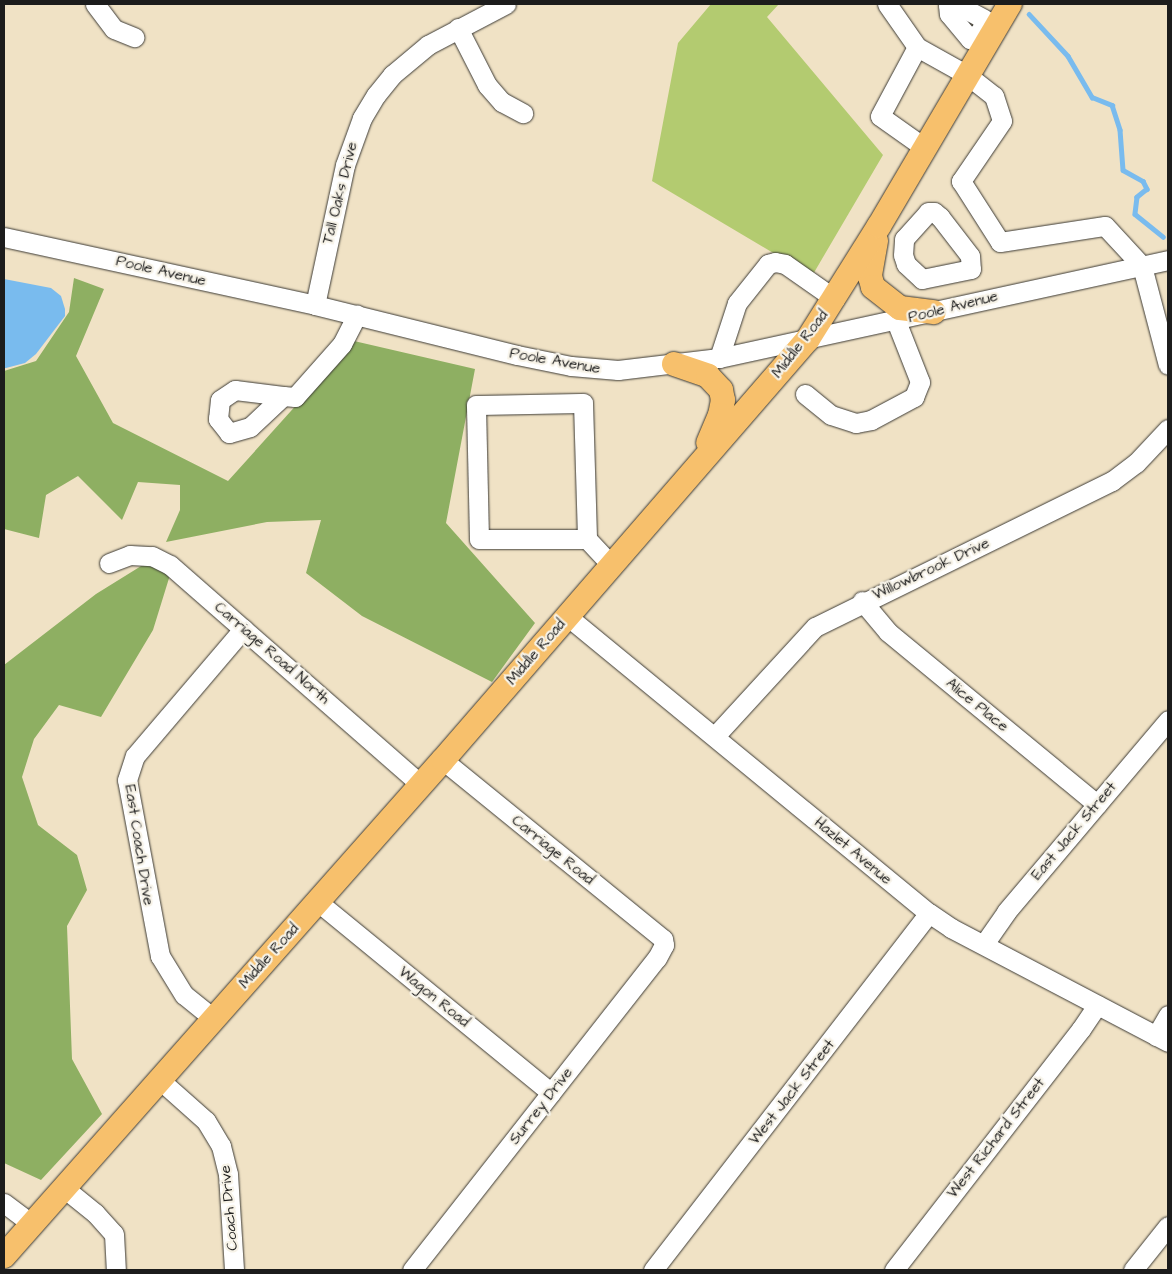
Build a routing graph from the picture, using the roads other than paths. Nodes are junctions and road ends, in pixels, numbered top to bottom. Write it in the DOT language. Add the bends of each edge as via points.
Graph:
graph roads {
  1 [pos="95,4"];
  2 [pos="506,4"];
  3 [pos="886,4"];
  4 [pos="1010,4"];
  5 [pos="953,7"];
  6 [pos="458,28"];
  7 [pos="981,31"];
  8 [pos="134,37"];
  9 [pos="917,48"];
  10 [pos="967,75"];
  11 [pos="523,114"];
  12 [pos="925,148"];
  13 [pos="879,226"];
  14 [pos="4,237"];
  15 [pos="904,239"];
  16 [pos="1168,260"];
  17 [pos="1142,266"];
  18 [pos="971,269"];
  19 [pos="835,299"];
  20 [pos="977,300"];
  21 [pos="315,305"];
  22 [pos="934,312"];
  23 [pos="357,315"];
  24 [pos="896,321"];
  25 [pos="808,339"];
  26 [pos="719,358"];
  27 [pos="674,364"];
  28 [pos="1168,365"];
  29 [pos="805,394"];
  30 [pos="283,396"];
  31 [pos="1168,429"];
  32 [pos="699,463"];
  33 [pos="588,539"];
  34 [pos="109,563"];
  35 [pos="612,566"];
  36 [pos="862,601"];
  37 [pos="567,616"];
  38 [pos="243,629"];
  39 [pos="1168,720"];
  40 [pos="715,736"];
  41 [pos="443,760"];
  42 [pos="421,784"];
  43 [pos="1097,804"];
  44 [pos="318,902"];
  45 [pos="929,913"];
  46 [pos="662,939"];
  47 [pos="984,944"];
  48 [pos="1097,1005"];
  49 [pos="1168,1015"];
  50 [pos="214,1019"];
  51 [pos="1162,1039"];
  52 [pos="161,1081"];
  53 [pos="551,1093"];
  54 [pos="64,1188"];
  55 [pos="4,1204"];
  56 [pos="32,1224"];
  57 [pos="1168,1226"];
  58 [pos="4,1256"];
  59 [pos="116,1270"];
  60 [pos="234,1270"];
  61 [pos="412,1270"];
  62 [pos="653,1270"];
  63 [pos="894,1270"];
  64 [pos="1133,1270"];
  1 -- 8 [label="street" via="114,29"];
  2 -- 6 [label="street, Tall Oaks Drive"];
  3 -- 9 [label="street"];
  4 -- 7 [label="main road, Middle Road"];
  5 -- 7 [label="street"];
  6 -- 11 [label="street" via="487,85 502,102"];
  6 -- 21 [label="street, Tall Oaks Drive" via="410,58 385,83 362,118 345,165"];
  7 -- 10 [label="main road, Middle Road"];
  9 -- 10 [label="street"];
  9 -- 12 [label="street" via="880,116"];
  10 -- 12 [label="main road, Middle Road"];
  10 -- 17 [label="street" via="994,96 1002,121 961,181 1000,242 1105,226"];
  12 -- 13 [label="main road, Middle Road"];
  13 -- 15 [label="street"];
  13 -- 19 [label="main road, Middle Road"];
  13 -- 22 [label="main road" via="870,276 873,287 900,308"];
  14 -- 21 [label="street, Poole Avenue"];
  15 -- 18 [label="street" via="906,264 922,279"];
  15 -- 18 [label="street" via="928,212 934,212 970,256"];
  16 -- 17 [label="street, Poole Avenue"];
  17 -- 20 [label="street, Poole Avenue"];
  17 -- 28 [label="street"];
  18 -- 20 [label="street"];
  19 -- 25 [label="main road, Middle Road"];
  19 -- 26 [label="street" via="785,264 768,264 737,303"];
  20 -- 22 [label="street, Poole Avenue"];
  21 -- 23 [label="street, Poole Avenue"];
  22 -- 24 [label="street, Poole Avenue"];
  23 -- 27 [label="street, Poole Avenue" via="579,367 618,370"];
  23 -- 30 [label="street" via="342,344 295,397"];
  24 -- 25 [label="street, Poole Avenue"];
  24 -- 29 [label="street" via="920,382 914,397 871,420 856,423 831,415"];
  25 -- 26 [label="street, Poole Avenue"];
  25 -- 32 [label="main road, Middle Road"];
  26 -- 27 [label="street, Poole Avenue"];
  27 -- 32 [label="main road" via="708,376 721,390 723,400"];
  31 -- 36 [label="street, Willowbrook Drive" via="1136,463 1112,481"];
  32 -- 35 [label="main road, Middle Road"];
  33 -- 33 [label="street" via="479,539 476,405 583,403"];
  33 -- 35 [label="street"];
  34 -- 38 [label="street, Carriage Road North" via="130,555 158,558"];
  35 -- 37 [label="main road, Middle Road"];
  36 -- 40 [label="street, Willowbrook Drive" via="821,623 804,637"];
  36 -- 43 [label="street, Alice Place" via="888,632"];
  37 -- 40 [label="street, Hazlet Avenue"];
  37 -- 41 [label="main road, Middle Road"];
  38 -- 42 [label="street, Carriage Road North"];
  38 -- 50 [label="street, East Coach Drive" via="135,756 127,780 160,956 184,995"];
  39 -- 43 [label="street, East Jack Street"];
  40 -- 45 [label="street, Hazlet Avenue"];
  41 -- 42 [label="main road, Middle Road"];
  41 -- 46 [label="street, Carriage Road"];
  42 -- 44 [label="main road, Middle Road"];
  43 -- 47 [label="street, East Jack Street" via="1006,912"];
  44 -- 50 [label="main road, Middle Road"];
  44 -- 53 [label="street, Wagon Road"];
  45 -- 47 [label="street, Hazlet Avenue"];
  45 -- 62 [label="street, West Jack Street"];
  46 -- 53 [label="street, Surrey Drive" via="664,945 657,958"];
  47 -- 48 [label="street, Hazlet Avenue"];
  48 -- 51 [label="street, Hazlet Avenue"];
  48 -- 63 [label="street, West Richard Street"];
  49 -- 51 [label="street"];
  50 -- 52 [label="main road, Middle Road"];
  52 -- 54 [label="main road, Middle Road"];
  52 -- 60 [label="street, Coach Drive" via="206,1121 221,1146 228,1174"];
  53 -- 61 [label="street, Surrey Drive"];
  54 -- 56 [label="main road, Middle Road"];
  54 -- 59 [label="street" via="95,1213 114,1234"];
  55 -- 56 [label="street"];
  56 -- 58 [label="main road, Middle Road"];
  57 -- 64 [label="street"];
}
